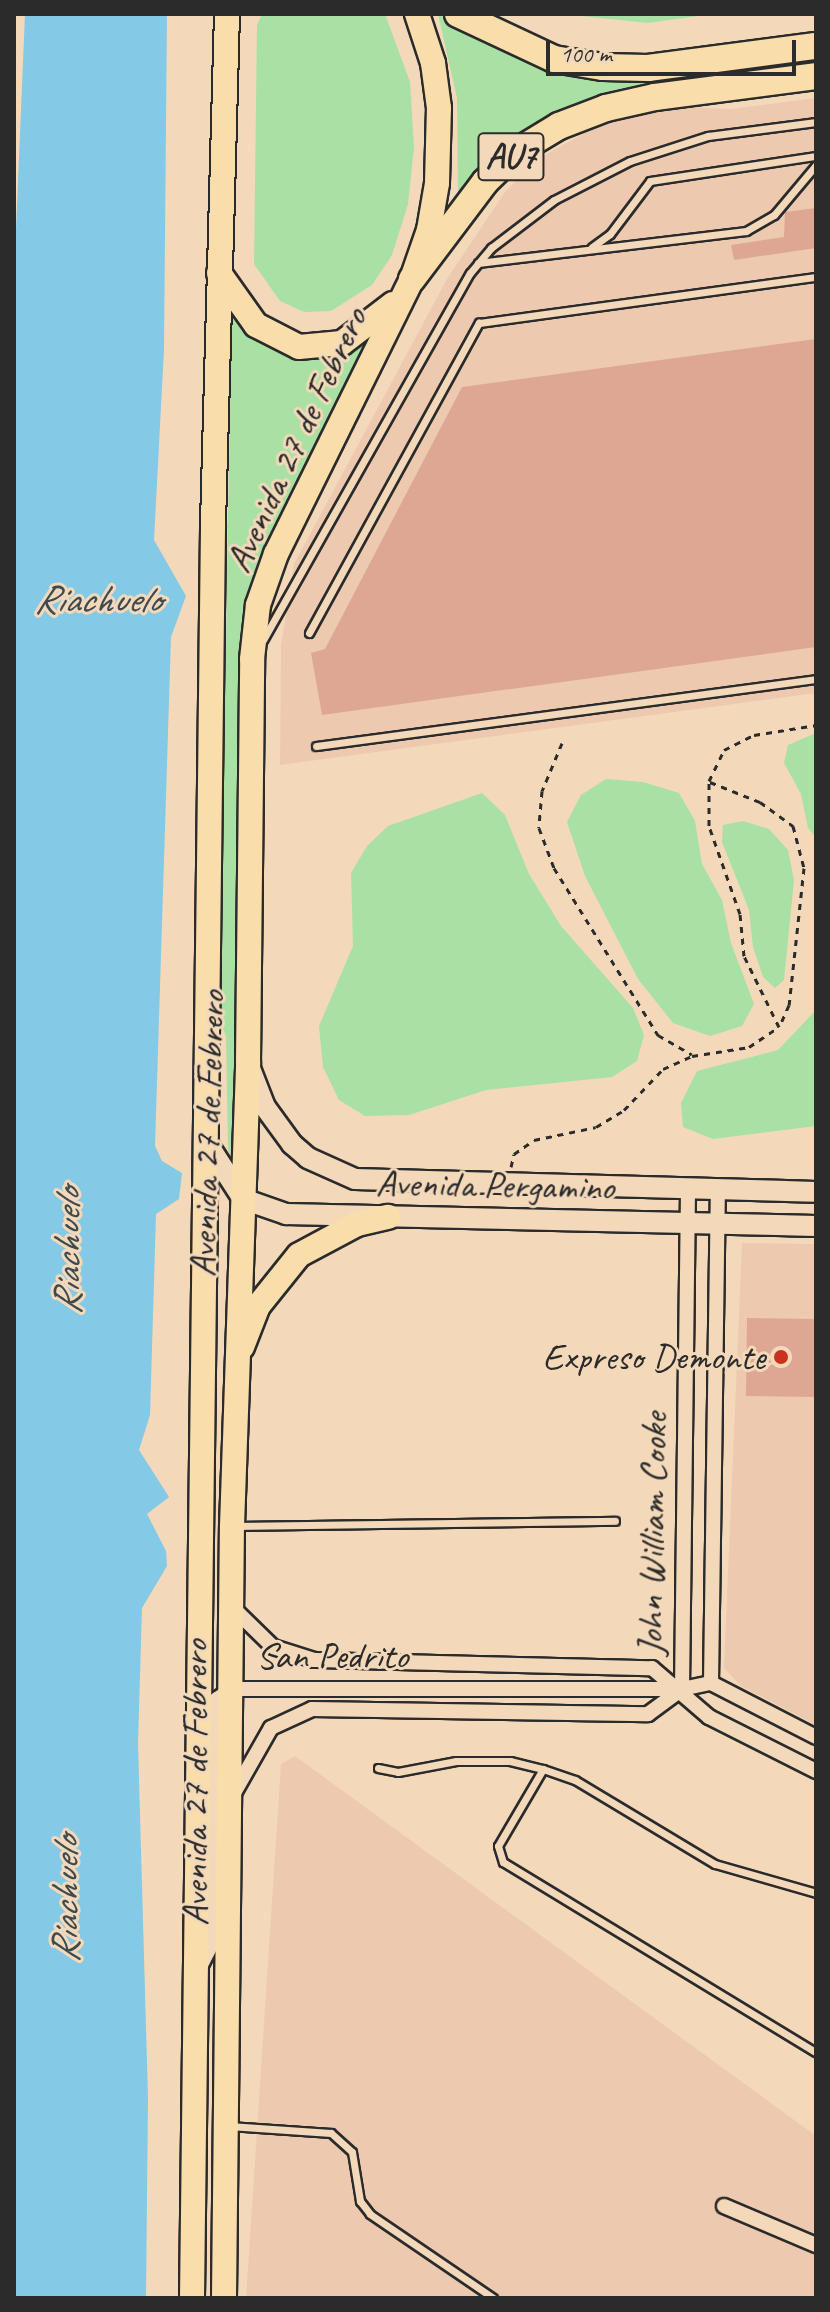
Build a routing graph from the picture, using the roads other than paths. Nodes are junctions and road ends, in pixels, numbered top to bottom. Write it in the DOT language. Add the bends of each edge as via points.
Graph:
graph roads {
  1 [pos="417,14"];
  2 [pos="458,14"];
  3 [pos="229,20"];
  4 [pos="816,46"];
  5 [pos="816,76"];
  6 [pos="816,122"];
  7 [pos="816,156"];
  8 [pos="816,165"];
  9 [pos="582,250"];
  10 [pos="478,263"];
  11 [pos="219,273"];
  12 [pos="816,277"];
  13 [pos="412,279"];
  14 [pos="309,633"];
  15 [pos="252,659"];
  16 [pos="816,679"];
  17 [pos="316,746"];
  18 [pos="248,1062"];
  19 [pos="207,1143"];
  20 [pos="688,1189"];
  21 [pos="718,1189"];
  22 [pos="816,1192"];
  23 [pos="243,1199"];
  24 [pos="388,1217"];
  25 [pos="688,1224"];
  26 [pos="718,1224"];
  27 [pos="816,1226"];
  28 [pos="235,1368"];
  29 [pos="615,1521"];
  30 [pos="232,1526"];
  31 [pos="232,1607"];
  32 [pos="711,1683"];
  33 [pos="232,1689"];
  34 [pos="682,1689"];
  35 [pos="816,1737"];
  36 [pos="378,1768"];
  37 [pos="543,1769"];
  38 [pos="816,1771"];
  39 [pos="232,1797"];
  40 [pos="816,1893"];
  41 [pos="197,1974"];
  42 [pos="816,2052"];
  43 [pos="227,2126"];
  44 [pos="724,2206"];
  45 [pos="816,2245"];
  46 [pos="192,2298"];
  47 [pos="224,2298"];
  48 [pos="493,2298"];
  1 -- 13 [label="main road, Avenida 27 de Febrero" via="433,63 439,108 437,183"];
  2 -- 4 [label="highway" via="554,59 603,67 648,68"];
  3 -- 11 [label="main road, Avenida 27 de Febrero"];
  5 -- 13 [label="highway, AU7" via="655,97 559,126 516,152 485,182"];
  6 -- 10 [label="lane" via="708,136 630,161 554,200"];
  7 -- 9 [label="lane" via="650,181 610,234"];
  8 -- 9 [label="lane" via="761,225"];
  9 -- 10 [label="lane"];
  10 -- 15 [label="lane"];
  11 -- 13 [label="main road" via="262,330 289,344 316,349 342,343 365,329"];
  11 -- 19 [label="main road, Avenida 27 de Febrero"];
  12 -- 14 [label="lane" via="479,323"];
  13 -- 15 [label="main road, Avenida 27 de Febrero" via="276,554 258,605"];
  15 -- 18 [label="main road, Avenida 27 de Febrero"];
  16 -- 17 [label="lane"];
  18 -- 20 [label="main road, Avenida Pergamino" via="277,1126 308,1158 330,1170 400,1184"];
  18 -- 23 [label="main road, Avenida 27 de Febrero"];
  19 -- 23 [label="main road"];
  19 -- 41 [label="main road, Avenida 27 de Febrero"];
  20 -- 21 [label="main road, Avenida Pergamino"];
  20 -- 25 [label="street, John William Cooke"];
  21 -- 22 [label="main road, Avenida Pergamino"];
  21 -- 26 [label="street, John William Cooke"];
  23 -- 24 [label="main road, Avenida Pergamino" via="286,1214"];
  23 -- 28 [label="main road, Avenida 27 de Febrero"];
  24 -- 25 [label="main road, Avenida Pergamino"];
  24 -- 28 [label="main road" via="347,1228 299,1255 258,1306"];
  25 -- 26 [label="main road, Avenida Pergamino"];
  25 -- 34 [label="street, John William Cooke"];
  26 -- 27 [label="main road, Avenida Pergamino"];
  26 -- 32 [label="street, John William Cooke"];
  28 -- 30 [label="main road, Avenida 27 de Febrero"];
  29 -- 30 [label="lane"];
  30 -- 31 [label="main road, Avenida 27 de Febrero"];
  31 -- 33 [label="main road, Avenida 27 de Febrero"];
  31 -- 34 [label="street, San Pedrito" via="273,1647 304,1658 652,1668"];
  32 -- 34 [label="street, San Pedrito"];
  32 -- 35 [label="street"];
  33 -- 34 [label="street, San Pedrito"];
  33 -- 39 [label="main road, Avenida 27 de Febrero"];
  33 -- 41 [label="street, San Pedrito" via="217,1699 213,1942"];
  34 -- 38 [label="street, San Pedrito" via="709,1717"];
  34 -- 39 [label="street, San Pedrito" via="648,1714 312,1709 271,1728"];
  36 -- 37 [label="lane" via="398,1772 456,1761 510,1761"];
  37 -- 40 [label="lane" via="599,1793 715,1864"];
  37 -- 42 [label="lane" via="498,1846 503,1862"];
  39 -- 43 [label="main road, Avenida 27 de Febrero"];
  41 -- 46 [label="main road, Avenida 27 de Febrero"];
  43 -- 47 [label="main road, Avenida 27 de Febrero"];
  43 -- 48 [label="lane" via="331,2133 352,2152 360,2201 370,2214"];
  44 -- 45 [label="street"];
}
